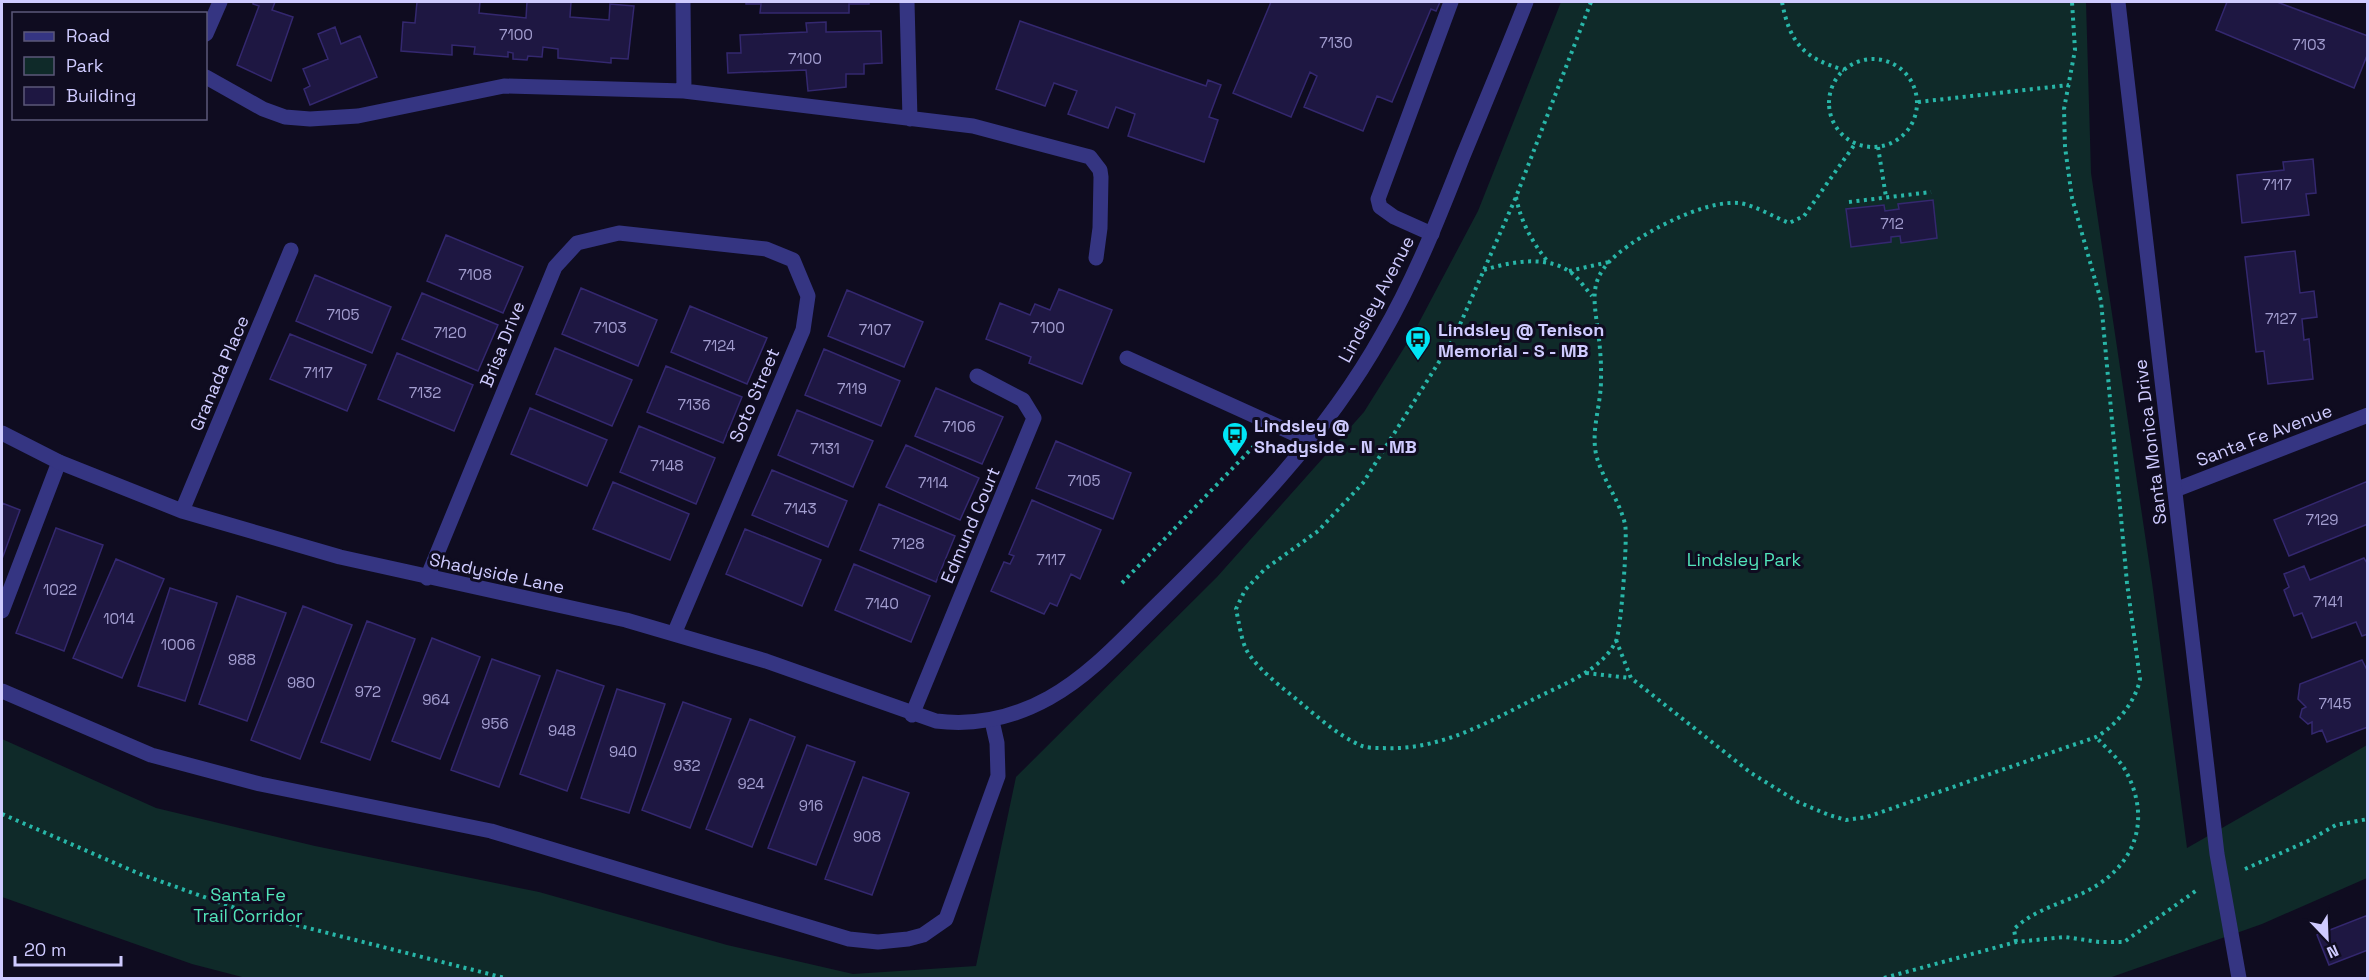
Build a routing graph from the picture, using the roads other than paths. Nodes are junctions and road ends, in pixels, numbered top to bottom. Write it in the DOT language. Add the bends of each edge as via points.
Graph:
graph roads {
  1 [pos="220,2"];
  2 [pos="683,2"];
  3 [pos="907,2"];
  4 [pos="1451,2"];
  5 [pos="1526,2"];
  6 [pos="2118,2"];
  7 [pos="207,32"];
  8 [pos="207,78"];
  9 [pos="684,91"];
  10 [pos="910,119"];
  11 [pos="1432,234"];
  12 [pos="696,241"];
  13 [pos="291,250"];
  14 [pos="1096,258"];
  15 [pos="1127,358"];
  16 [pos="977,376"];
  17 [pos="2367,415"];
  18 [pos="2,433"];
  19 [pos="1310,441"];
  20 [pos="59,462"];
  21 [pos="2175,490"];
  22 [pos="182,511"];
  23 [pos="427,578"];
  24 [pos="2,611"];
  25 [pos="675,634"];
  26 [pos="2,691"];
  27 [pos="912,715"];
  28 [pos="992,721"];
  29 [pos="2239,978"];
  1 -- 7 [label="street"];
  2 -- 9 [label="street"];
  3 -- 10 [label="street"];
  4 -- 11 [label="street" via="1378,199 1380,207 1394,217"];
  5 -- 11 [label="street, Lindsley Avenue"];
  6 -- 21 [label="street, Santa Monica Drive"];
  8 -- 9 [label="street" via="263,109 285,117 310,119 358,116 504,86"];
  9 -- 10 [label="street"];
  10 -- 14 [label="street" via="973,126 1090,157 1101,177"];
  11 -- 19 [label="street, Lindsley Avenue" via="1374,349"];
  12 -- 23 [label="street, Brisa Drive" via="619,233 578,243 555,267"];
  12 -- 25 [label="street, Soto Street" via="766,249 793,260 808,296 803,330"];
  13 -- 22 [label="street, Granada Place"];
  15 -- 19 [label="street"];
  16 -- 27 [label="street, Edmund Court" via="1023,400 1034,418"];
  17 -- 21 [label="street, Santa Fe Avenue"];
  18 -- 20 [label="street, Shadyside Lane"];
  19 -- 28 [label="street, Lindsley Avenue" via="1225,537 1109,652 1049,699"];
  20 -- 22 [label="street, Shadyside Lane"];
  20 -- 24 [label="street"];
  21 -- 29 [label="street, Santa Monica Drive" via="2217,855"];
  22 -- 23 [label="street, Shadyside Lane"];
  23 -- 25 [label="street, Shadyside Lane"];
  25 -- 27 [label="street, Shadyside Lane" via="766,661"];
  26 -- 28 [label="street" via="151,755 260,784 492,831 849,939 878,942 923,935 945,919 998,776"];
  27 -- 28 [label="street, Shadyside Lane" via="961,724"];
}
